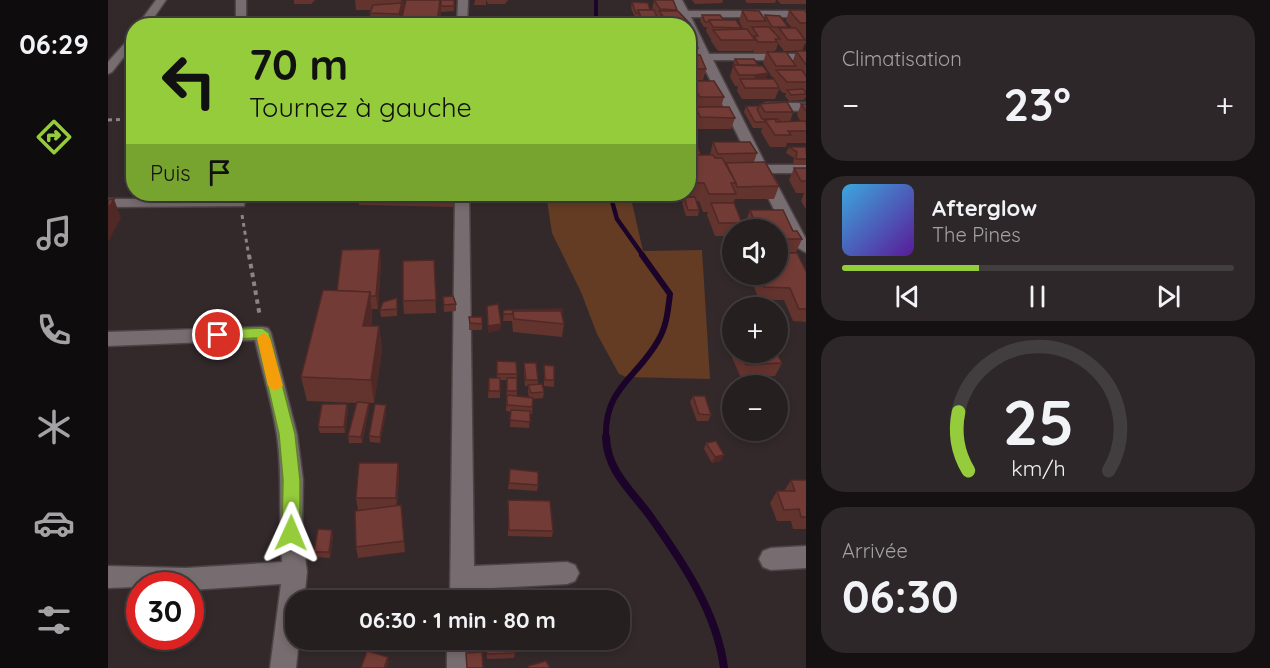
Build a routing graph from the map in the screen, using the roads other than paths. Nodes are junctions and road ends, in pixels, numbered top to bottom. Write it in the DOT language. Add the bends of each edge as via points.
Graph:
graph roads {
  1 [pos="161,0"];
  2 [pos="241,0"];
  3 [pos="462,0"];
  4 [pos="676,0"];
  5 [pos="684,14"];
  6 [pos="806,14"];
  7 [pos="148,18"];
  8 [pos="241,18"];
  9 [pos="462,18"];
  10 [pos="686,18"];
  11 [pos="696,39"];
  12 [pos="126,46"];
  13 [pos="705,57"];
  14 [pos="806,57"];
  15 [pos="108,70"];
  16 [pos="741,107"];
  17 [pos="806,107"];
  18 [pos="762,169"];
  19 [pos="806,169"];
  20 [pos="141,201"];
  21 [pos="462,201"];
  22 [pos="108,202"];
  23 [pos="806,248"];
  24 [pos="108,339"];
  25 [pos="806,557"];
  26 [pos="771,559"];
  27 [pos="295,572"];
  28 [pos="567,573"];
  29 [pos="108,577"];
  30 [pos="463,589"];
  31 [pos="460,650"];
  32 [pos="284,668"];
  33 [pos="460,668"];
  1 -- 7 [label="street"];
  2 -- 8 [label="street"];
  3 -- 9 [label="street"];
  4 -- 5 [label="street"];
  5 -- 6 [label="street"];
  5 -- 10 [label="street"];
  11 -- 13 [label="street"];
  12 -- 15 [label="street"];
  13 -- 14 [label="street"];
  13 -- 16 [label="street"];
  16 -- 17 [label="street"];
  16 -- 18 [label="street"];
  18 -- 19 [label="street"];
  18 -- 23 [label="street" via="799,244"];
  20 -- 22 [label="street"];
  21 -- 30 [label="street"];
  24 -- 27 [label="street" via="262,333 287,434"];
  25 -- 26 [label="street"];
  27 -- 29 [label="street" via="186,579"];
  27 -- 32 [label="street"];
  28 -- 30 [label="street"];
  31 -- 33 [label="street"];
}
